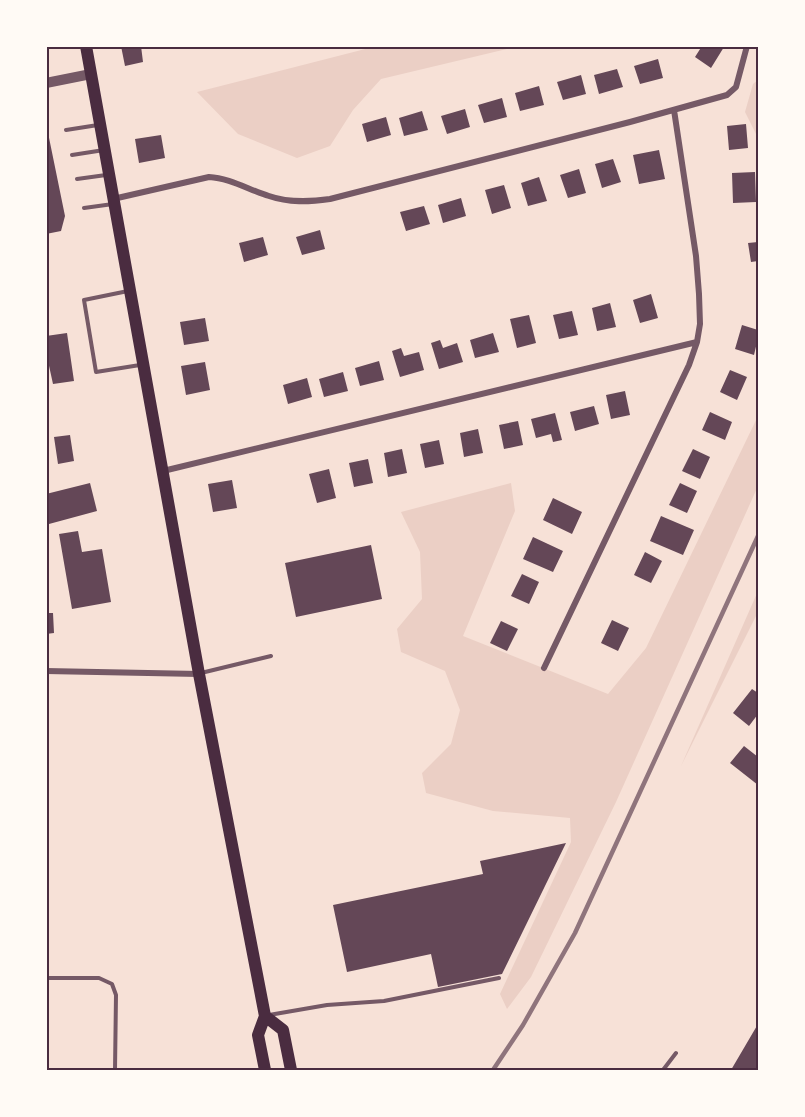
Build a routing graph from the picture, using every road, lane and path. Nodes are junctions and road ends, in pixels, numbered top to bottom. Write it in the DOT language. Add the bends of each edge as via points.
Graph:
graph roads {
  1 [pos="86,46"];
  2 [pos="747,46"];
  3 [pos="91,74"];
  4 [pos="46,83"];
  5 [pos="674,110"];
  6 [pos="100,124"];
  7 [pos="66,130"];
  8 [pos="105,150"];
  9 [pos="72,155"];
  10 [pos="109,174"];
  11 [pos="77,179"];
  12 [pos="114,201"];
  13 [pos="84,208"];
  14 [pos="130,291"];
  15 [pos="697,342"];
  16 [pos="144,365"];
  17 [pos="162,471"];
  18 [pos="271,656"];
  19 [pos="544,668"];
  20 [pos="46,671"];
  21 [pos="199,674"];
  22 [pos="46,978"];
  23 [pos="499,978"];
  24 [pos="265,1016"];
  25 [pos="676,1053"];
  26 [pos="115,1071"];
  27 [pos="265,1071"];
  28 [pos="291,1071"];
  29 [pos="663,1071"];
  1 -- 3 [label="main road"];
  2 -- 5 [label="street" via="732,92"];
  3 -- 4 [label="street"];
  3 -- 6 [label="main road"];
  5 -- 12 [label="street" via="321,200 291,201 209,177"];
  5 -- 15 [label="street" via="696,256 700,324"];
  6 -- 7 [label="lane"];
  6 -- 8 [label="main road"];
  8 -- 9 [label="lane"];
  8 -- 10 [label="main road"];
  10 -- 11 [label="lane"];
  10 -- 12 [label="main road"];
  12 -- 13 [label="lane"];
  12 -- 14 [label="main road"];
  14 -- 16 [label="main road"];
  14 -- 16 [label="lane" via="84,300 96,372"];
  15 -- 17 [label="street"];
  15 -- 19 [label="street"];
  16 -- 17 [label="main road"];
  17 -- 21 [label="main road"];
  18 -- 21 [label="lane"];
  20 -- 21 [label="street"];
  21 -- 24 [label="main road"];
  22 -- 26 [label="lane" via="99,978 112,984 116,995"];
  23 -- 24 [label="lane" via="384,1001 327,1005"];
  24 -- 27 [label="main road" via="258,1035"];
  24 -- 28 [label="main road" via="283,1030"];
  25 -- 29 [label="lane"];
}
